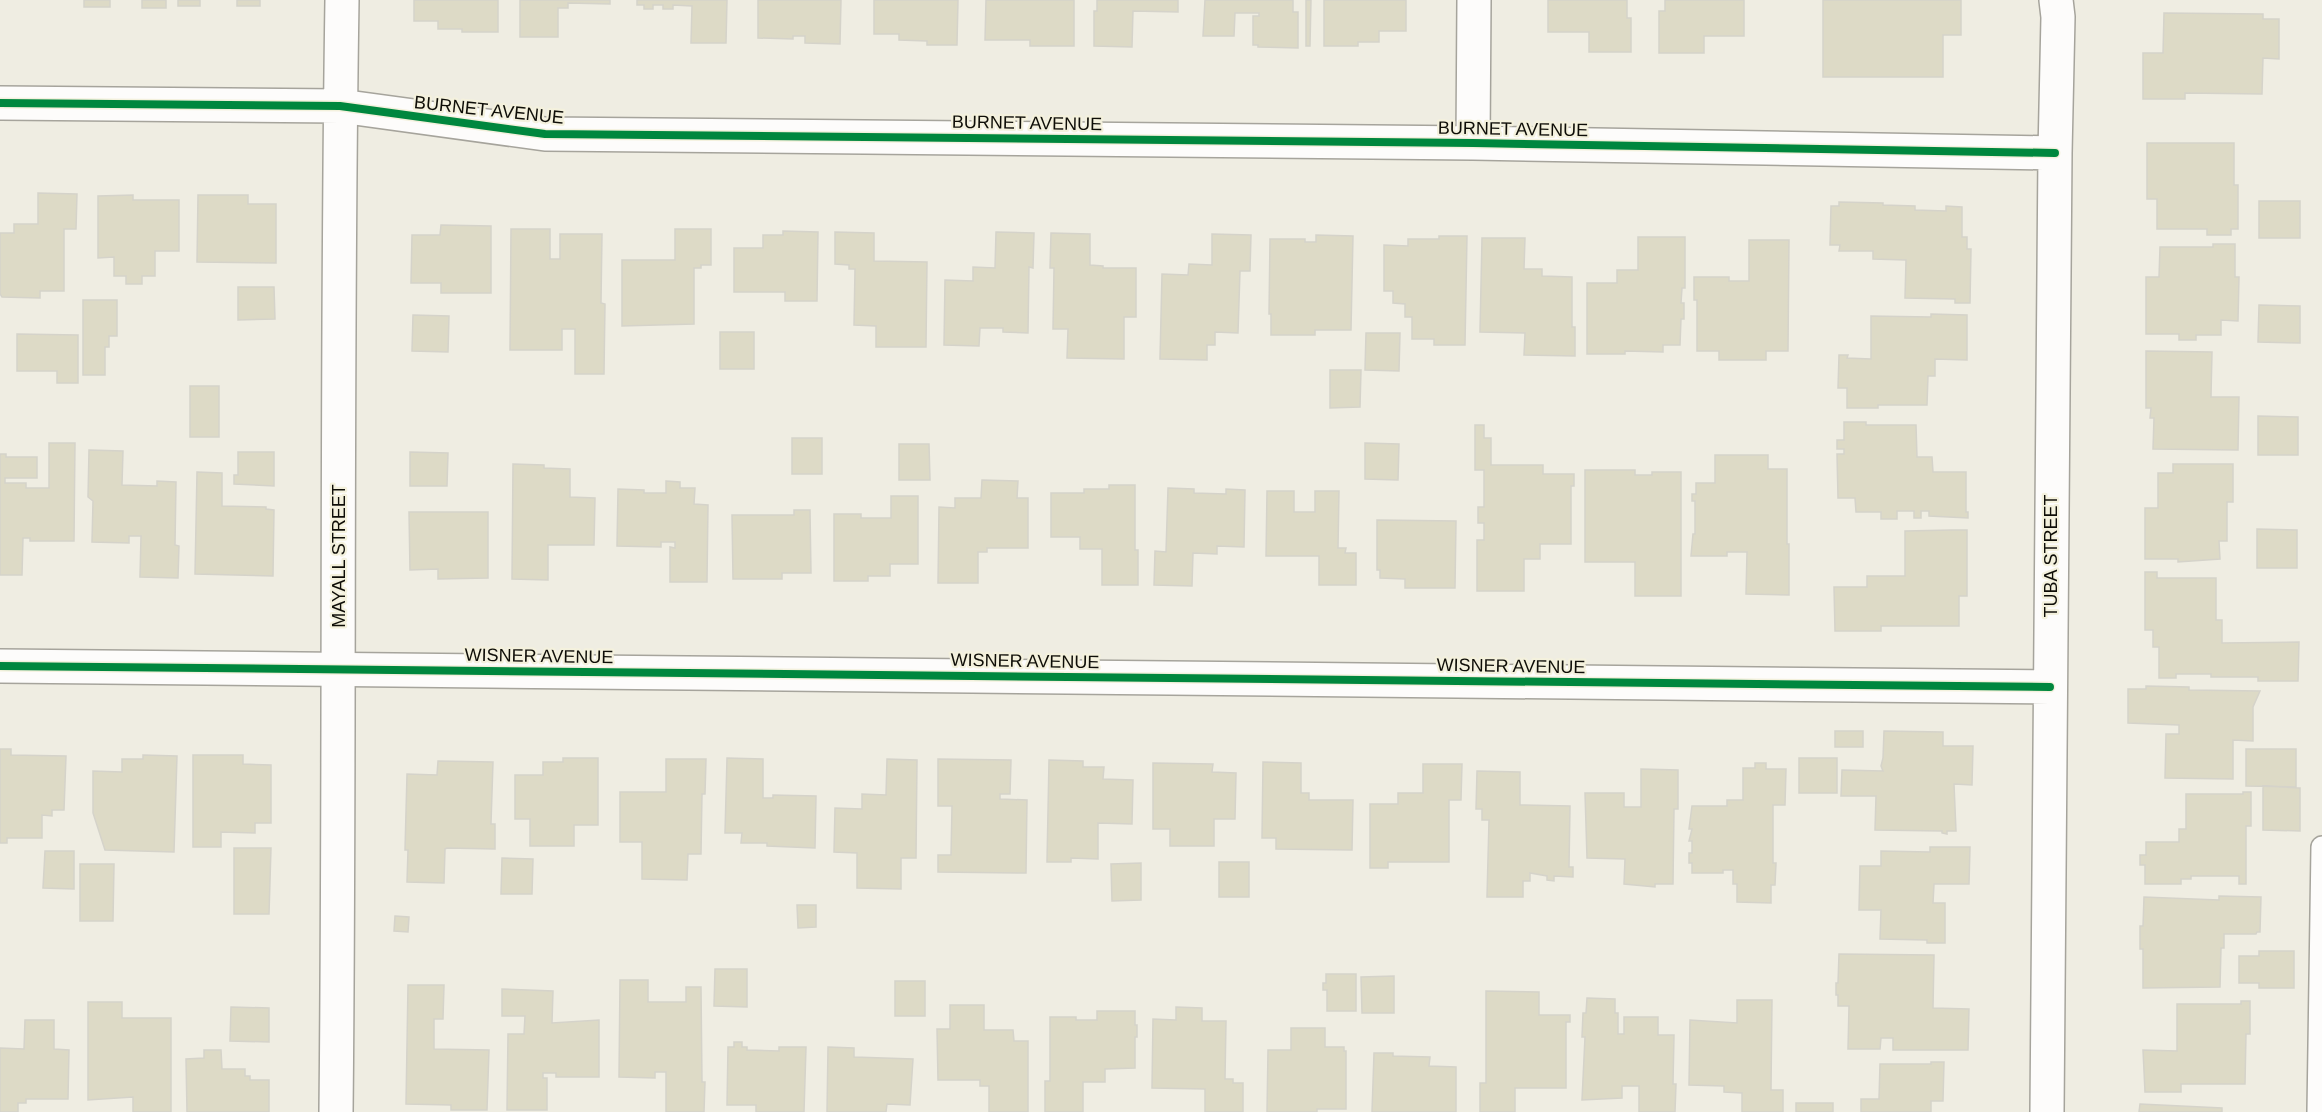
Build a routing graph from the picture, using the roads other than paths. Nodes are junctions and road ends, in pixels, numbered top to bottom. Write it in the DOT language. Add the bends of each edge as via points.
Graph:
graph roads {
  1 [pos="342,0"];
  2 [pos="1474,0"];
  3 [pos="2056,0"];
  4 [pos="0,103"];
  5 [pos="340,106"];
  6 [pos="1473,143"];
  7 [pos="2055,153"];
  8 [pos="0,666"];
  9 [pos="338,668"];
  10 [pos="2050,687"];
  11 [pos="2322,847"];
  12 [pos="336,1112"];
  13 [pos="2047,1112"];
  14 [pos="2318,1112"];
  1 -- 5 [label="street, MAYALL STREET"];
  2 -- 6 [label="street"];
  3 -- 7 [label="street, TUBA STREET"];
  4 -- 5 [label="street, BURNET AVENUE"];
  5 -- 6 [label="street, BURNET AVENUE" via="545,134"];
  5 -- 9 [label="street, MAYALL STREET"];
  6 -- 7 [label="street, BURNET AVENUE"];
  7 -- 10 [label="street, TUBA STREET"];
  8 -- 9 [label="street, WISNER AVENUE"];
  9 -- 10 [label="street, WISNER AVENUE"];
  9 -- 12 [label="street, MAYALL STREET"];
  10 -- 13 [label="street, TUBA STREET"];
  11 -- 14 [label="lane"];
}
